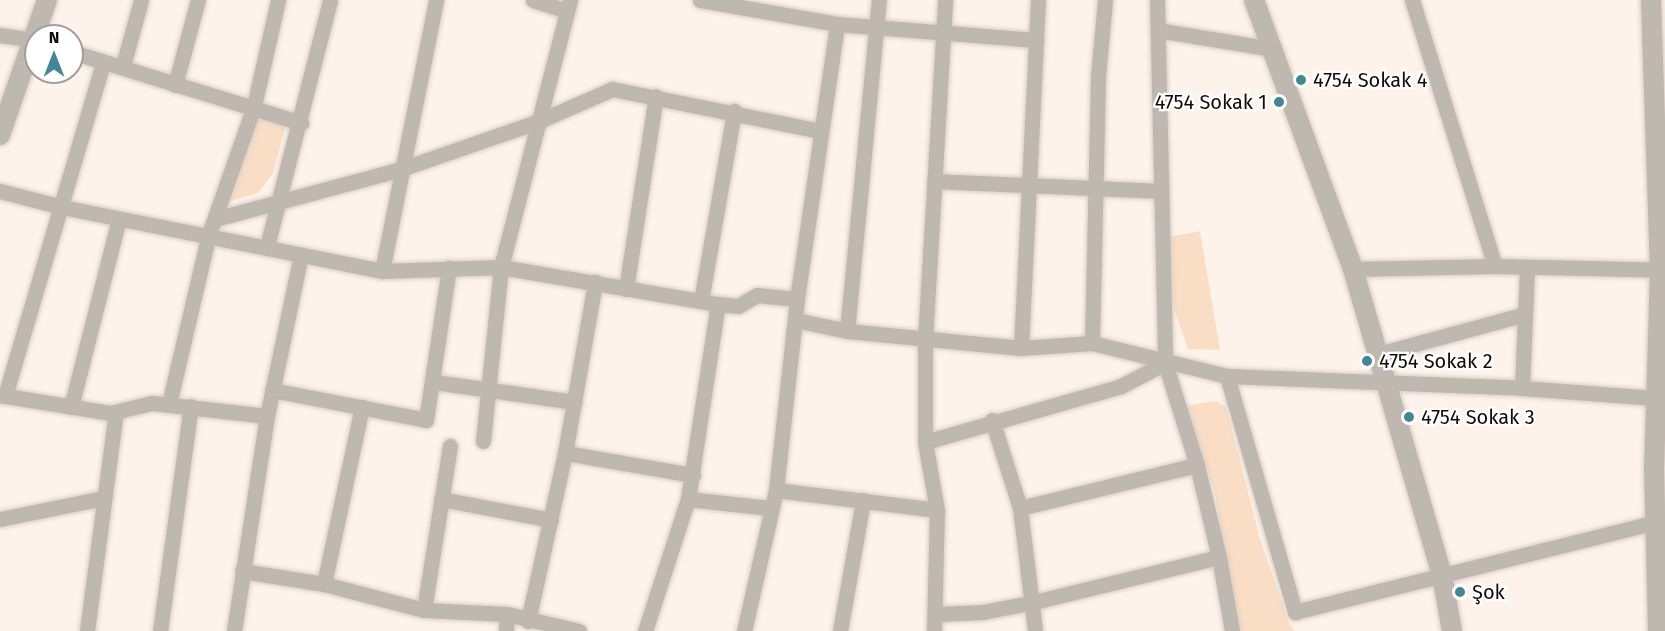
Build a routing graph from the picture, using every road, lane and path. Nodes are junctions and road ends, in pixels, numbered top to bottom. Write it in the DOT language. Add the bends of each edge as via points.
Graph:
graph roads {
  1 [pos="47,0"];
  2 [pos="141,0"];
  3 [pos="198,0"];
  4 [pos="278,0"];
  5 [pos="330,0"];
  6 [pos="436,0"];
  7 [pos="533,0"];
  8 [pos="700,0"];
  9 [pos="879,0"];
  10 [pos="945,0"];
  11 [pos="1038,0"];
  12 [pos="1105,0"];
  13 [pos="1157,0"];
  14 [pos="1254,0"];
  15 [pos="1412,0"];
  16 [pos="1651,0"];
  17 [pos="568,6"];
  18 [pos="40,24"];
  19 [pos="837,24"];
  20 [pos="877,29"];
  21 [pos="1158,30"];
  22 [pos="944,33"];
  23 [pos="0,35"];
  24 [pos="24,38"];
  25 [pos="1036,40"];
  26 [pos="1273,49"];
  27 [pos="84,56"];
  28 [pos="103,62"];
  29 [pos="123,66"];
  30 [pos="24,70"];
  31 [pos="175,85"];
  32 [pos="1659,87"];
  33 [pos="656,96"];
  34 [pos="254,106"];
  35 [pos="734,111"];
  36 [pos="537,122"];
  37 [pos="301,123"];
  38 [pos="820,131"];
  39 [pos="0,135"];
  40 [pos="401,169"];
  41 [pos="934,181"];
  42 [pos="1097,187"];
  43 [pos="1030,188"];
  44 [pos="0,191"];
  45 [pos="1161,191"];
  46 [pos="277,205"];
  47 [pos="62,207"];
  48 [pos="119,219"];
  49 [pos="215,219"];
  50 [pos="209,234"];
  51 [pos="267,246"];
  52 [pos="301,255"];
  53 [pos="1495,266"];
  54 [pos="501,267"];
  55 [pos="1527,267"];
  56 [pos="449,268"];
  57 [pos="1353,269"];
  58 [pos="1662,270"];
  59 [pos="382,271"];
  60 [pos="595,282"];
  61 [pos="626,289"];
  62 [pos="797,299"];
  63 [pos="701,301"];
  64 [pos="718,304"];
  65 [pos="1525,314"];
  66 [pos="795,320"];
  67 [pos="1661,329"];
  68 [pos="847,331"];
  69 [pos="925,340"];
  70 [pos="1092,343"];
  71 [pos="1021,348"];
  72 [pos="1378,354"];
  73 [pos="1165,363"];
  74 [pos="1227,376"];
  75 [pos="434,382"];
  76 [pos="1388,385"];
  77 [pos="1522,388"];
  78 [pos="491,389"];
  79 [pos="272,390"];
  80 [pos="3,396"];
  81 [pos="1655,398"];
  82 [pos="575,402"];
  83 [pos="169,404"];
  84 [pos="191,406"];
  85 [pos="71,407"];
  86 [pos="362,407"];
  87 [pos="116,412"];
  88 [pos="267,416"];
  89 [pos="992,420"];
  90 [pos="483,441"];
  91 [pos="925,442"];
  92 [pos="450,446"];
  93 [pos="565,453"];
  94 [pos="1197,465"];
  95 [pos="1660,468"];
  96 [pos="693,475"];
  97 [pos="776,490"];
  98 [pos="103,498"];
  99 [pos="441,499"];
  100 [pos="688,499"];
  101 [pos="863,500"];
  102 [pos="770,508"];
  103 [pos="1020,508"];
  104 [pos="937,510"];
  105 [pos="0,519"];
  106 [pos="551,520"];
  107 [pos="1655,522"];
  108 [pos="1219,557"];
  109 [pos="242,571"];
  110 [pos="1442,575"];
  111 [pos="324,584"];
  112 [pos="1034,603"];
  113 [pos="1661,606"];
  114 [pos="424,610"];
  115 [pos="507,614"];
  116 [pos="937,614"];
  117 [pos="528,621"];
  118 [pos="87,631"];
  119 [pos="160,631"];
  120 [pos="234,631"];
  121 [pos="506,631"];
  122 [pos="579,631"];
  123 [pos="645,631"];
  124 [pos="744,631"];
  125 [pos="840,631"];
  126 [pos="934,631"];
  127 [pos="1035,631"];
  128 [pos="1232,631"];
  129 [pos="1452,631"];
  130 [pos="1658,631"];
  1 -- 18 [label="street"];
  2 -- 29 [label="street"];
  3 -- 31 [label="street"];
  4 -- 34 [label="street"];
  5 -- 37 [label="street"];
  6 -- 40 [label="street"];
  7 -- 17 [label="street"];
  8 -- 19 [label="street"];
  9 -- 20 [label="street"];
  10 -- 22 [label="street"];
  11 -- 25 [label="street"];
  12 -- 42 [label="street" via="1098,76"];
  13 -- 21 [label="street"];
  14 -- 26 [label="street"];
  15 -- 53 [label="street"];
  16 -- 32 [label="street"];
  17 -- 36 [label="street"];
  19 -- 20 [label="street"];
  19 -- 38 [label="street"];
  20 -- 22 [label="street"];
  20 -- 68 [label="street"];
  21 -- 26 [label="street"];
  21 -- 45 [label="street"];
  22 -- 25 [label="street"];
  22 -- 41 [label="street"];
  23 -- 24 [label="street"];
  25 -- 43 [label="street"];
  26 -- 57 [label="street"];
  27 -- 28 [label="street"];
  28 -- 29 [label="street"];
  28 -- 47 [label="street"];
  29 -- 31 [label="street"];
  30 -- 39 [label="street"];
  31 -- 34 [label="street"];
  32 -- 58 [label="street"];
  33 -- 35 [label="street"];
  33 -- 36 [label="street" via="612,89"];
  33 -- 61 [label="street"];
  34 -- 37 [label="street"];
  34 -- 49 [label="street"];
  35 -- 38 [label="street"];
  35 -- 63 [label="street"];
  36 -- 40 [label="street"];
  36 -- 54 [label="street"];
  37 -- 46 [label="street"];
  38 -- 62 [label="street"];
  40 -- 46 [label="street"];
  40 -- 59 [label="street"];
  41 -- 43 [label="street"];
  41 -- 69 [label="street"];
  42 -- 43 [label="street"];
  42 -- 45 [label="street"];
  42 -- 70 [label="street"];
  43 -- 71 [label="street"];
  44 -- 47 [label="street"];
  45 -- 73 [label="street"];
  46 -- 49 [label="street"];
  46 -- 51 [label="street"];
  47 -- 48 [label="street"];
  47 -- 80 [label="street"];
  48 -- 50 [label="street"];
  48 -- 85 [label="street"];
  49 -- 50 [label="street"];
  50 -- 51 [label="street"];
  50 -- 83 [label="street"];
  51 -- 52 [label="street"];
  52 -- 59 [label="street"];
  52 -- 79 [label="street"];
  53 -- 55 [label="street"];
  53 -- 57 [label="street"];
  54 -- 56 [label="street"];
  54 -- 60 [label="street"];
  54 -- 78 [label="street"];
  55 -- 58 [label="street"];
  55 -- 65 [label="street"];
  56 -- 59 [label="street"];
  56 -- 75 [label="street"];
  57 -- 72 [label="street"];
  58 -- 67 [label="street"];
  60 -- 61 [label="street"];
  60 -- 82 [label="street"];
  61 -- 63 [label="street"];
  62 -- 64 [label="street" via="757,295 738,306"];
  62 -- 66 [label="street"];
  63 -- 64 [label="street"];
  64 -- 96 [label="street"];
  65 -- 72 [label="street"];
  65 -- 77 [label="street"];
  66 -- 68 [label="street"];
  66 -- 97 [label="street"];
  67 -- 81 [label="street"];
  68 -- 69 [label="street"];
  69 -- 71 [label="street"];
  69 -- 91 [label="street"];
  70 -- 71 [label="street"];
  70 -- 73 [label="street"];
  72 -- 76 [label="street"];
  73 -- 74 [label="street"];
  73 -- 89 [label="street" via="1121,386"];
  73 -- 94 [label="street"];
  74 -- 76 [label="street"];
  74 -- 110 [label="street" via="1295,612"];
  75 -- 78 [label="street"];
  75 -- 86 [label="street" via="426,420"];
  76 -- 77 [label="street"];
  76 -- 110 [label="street"];
  77 -- 81 [label="street"];
  78 -- 82 [label="street"];
  78 -- 90 [label="street"];
  79 -- 86 [label="street"];
  79 -- 88 [label="street"];
  80 -- 85 [label="street"];
  81 -- 95 [label="street"];
  82 -- 93 [label="street"];
  83 -- 84 [label="street"];
  83 -- 87 [label="street" via="152,403"];
  84 -- 88 [label="street"];
  84 -- 119 [label="street"];
  85 -- 87 [label="street"];
  86 -- 111 [label="street"];
  87 -- 98 [label="street"];
  88 -- 109 [label="street"];
  89 -- 91 [label="street"];
  89 -- 103 [label="street"];
  91 -- 104 [label="street"];
  92 -- 99 [label="street"];
  93 -- 96 [label="street"];
  93 -- 106 [label="street"];
  94 -- 103 [label="street"];
  94 -- 108 [label="street"];
  95 -- 107 [label="street"];
  96 -- 100 [label="street"];
  97 -- 101 [label="street"];
  97 -- 102 [label="street"];
  98 -- 105 [label="street"];
  98 -- 118 [label="street"];
  99 -- 106 [label="street"];
  99 -- 114 [label="street"];
  100 -- 102 [label="street"];
  100 -- 123 [label="street"];
  101 -- 104 [label="street"];
  101 -- 125 [label="street"];
  102 -- 124 [label="street"];
  103 -- 112 [label="street"];
  104 -- 116 [label="street"];
  106 -- 117 [label="street"];
  107 -- 110 [label="street"];
  107 -- 113 [label="street"];
  108 -- 112 [label="street"];
  108 -- 128 [label="street"];
  109 -- 111 [label="street"];
  109 -- 120 [label="street"];
  110 -- 129 [label="street"];
  111 -- 114 [label="street"];
  112 -- 116 [label="street" via="983,612"];
  112 -- 127 [label="street"];
  113 -- 130 [label="street"];
  114 -- 115 [label="street"];
  115 -- 117 [label="street"];
  115 -- 121 [label="street"];
  116 -- 126 [label="street"];
  117 -- 122 [label="street"];
}
